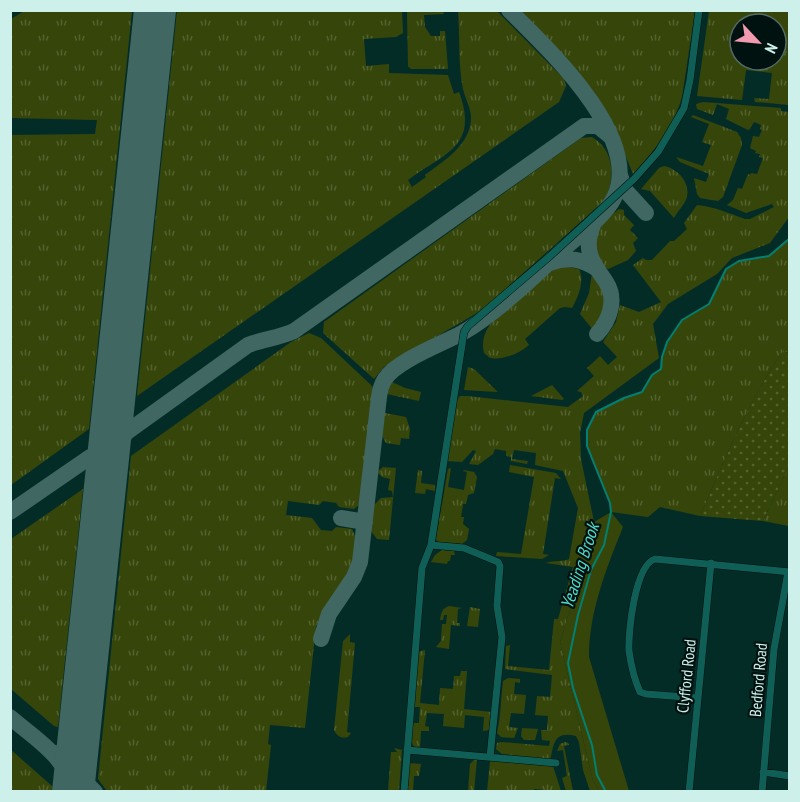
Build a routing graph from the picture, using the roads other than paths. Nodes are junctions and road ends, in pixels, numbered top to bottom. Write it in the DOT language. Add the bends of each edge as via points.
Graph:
graph roads {
  1 [pos="699,10"];
  2 [pos="431,545"];
  3 [pos="711,563"];
  4 [pos="789,572"];
  5 [pos="698,698"];
  6 [pos="407,750"];
  7 [pos="490,757"];
  8 [pos="556,762"];
  9 [pos="763,772"];
  10 [pos="789,776"];
  11 [pos="404,792"];
  12 [pos="689,792"];
  13 [pos="762,792"];
  1 -- 2 [label="street" via="684,108 658,152 583,225 464,330"];
  2 -- 6 [label="street" via="422,568"];
  2 -- 7 [label="street" via="464,548 495,560 500,566 497,606 502,637"];
  3 -- 4 [label="street"];
  3 -- 5 [label="street, Clyfford Road"];
  3 -- 5 [label="street" via="651,560 638,589 629,636 631,664 640,692"];
  4 -- 9 [label="street, Bedford Road" via="774,649"];
  5 -- 12 [label="street, Clyfford Road"];
  6 -- 7 [label="street"];
  6 -- 11 [label="street"];
  7 -- 8 [label="street"];
  9 -- 10 [label="street"];
  9 -- 13 [label="street, Bedford Road"];
}
